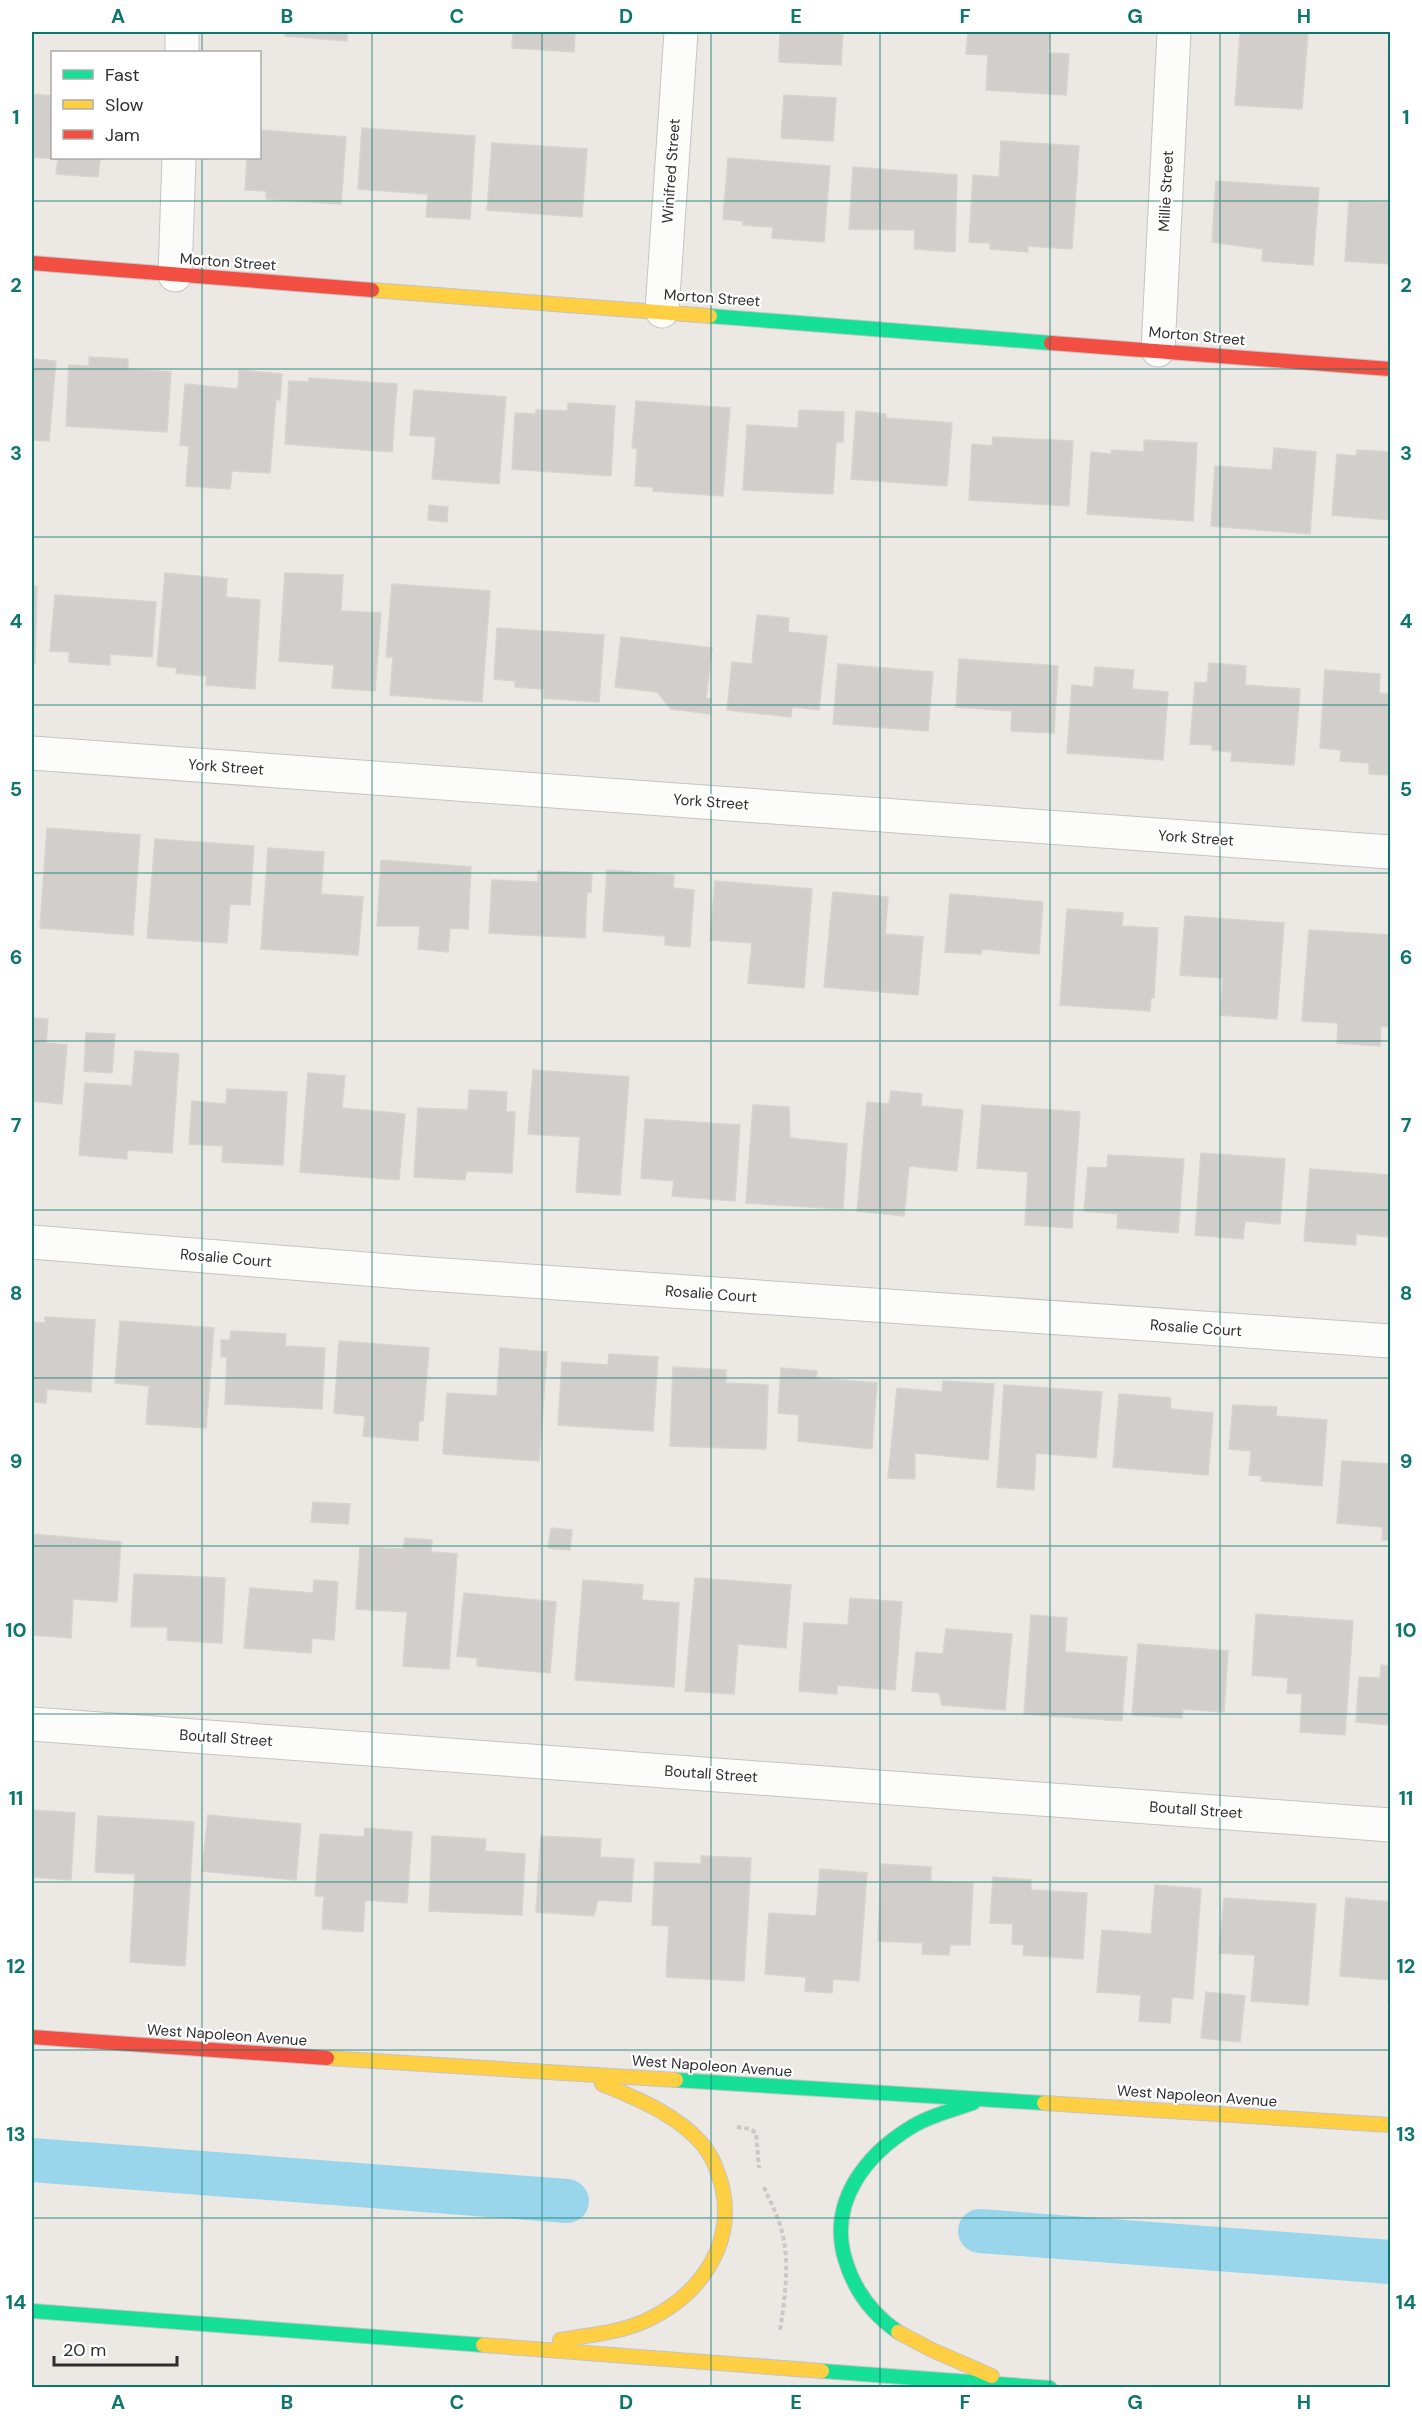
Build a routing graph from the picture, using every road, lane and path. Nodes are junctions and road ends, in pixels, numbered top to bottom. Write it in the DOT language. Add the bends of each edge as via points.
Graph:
graph roads {
  1 [pos="182,32"];
  2 [pos="681,32"];
  3 [pos="1174,32"];
  4 [pos="182,51"];
  5 [pos="179,159"];
  6 [pos="32,263"];
  7 [pos="175,275"];
  8 [pos="662,311"];
  9 [pos="1158,350"];
  10 [pos="1390,369"];
  11 [pos="32,753"];
  12 [pos="1390,852"];
  13 [pos="32,1242"];
  14 [pos="1390,1341"];
  15 [pos="32,1724"];
  16 [pos="1390,1825"];
  17 [pos="32,2037"];
  18 [pos="581,2074"];
  19 [pos="736,2084"];
  20 [pos="983,2099"];
  21 [pos="1390,2125"];
  22 [pos="759,2173"];
  23 [pos="762,2182"];
  24 [pos="32,2311"];
  25 [pos="526,2348"];
  26 [pos="775,2367"];
  27 [pos="1012,2385"];
  28 [pos="1050,2388"];
  1 -- 4 [label="street"];
  2 -- 8 [label="street, Winifred Street"];
  3 -- 9 [label="street, Millie Street"];
  5 -- 7 [label="street"];
  6 -- 7 [label="main road, Morton Street"];
  7 -- 8 [label="main road, Morton Street"];
  8 -- 9 [label="main road, Morton Street"];
  9 -- 10 [label="main road, Morton Street"];
  11 -- 12 [label="street, York Street"];
  13 -- 14 [label="street, Rosalie Court" via="415,1274"];
  15 -- 16 [label="street, Boutall Street"];
  17 -- 18 [label="main road, West Napoleon Avenue"];
  18 -- 19 [label="main road, West Napoleon Avenue"];
  18 -- 25 [label="main road" via="644,2102 685,2129 712,2157 726,2194 727,2230 712,2266 684,2298 644,2322"];
  19 -- 20 [label="main road, West Napoleon Avenue"];
  19 -- 22 [label="path" via="736,2127 756,2133"];
  20 -- 21 [label="main road, West Napoleon Avenue"];
  20 -- 27 [label="main road" via="915,2125 876,2154 852,2184 840,2218 842,2251 856,2290 879,2317 918,2343"];
  23 -- 26 [label="path" via="781,2228 786,2258"];
  24 -- 25 [label="main road"];
  25 -- 26 [label="main road"];
  26 -- 27 [label="main road"];
  27 -- 28 [label="main road"];
}
